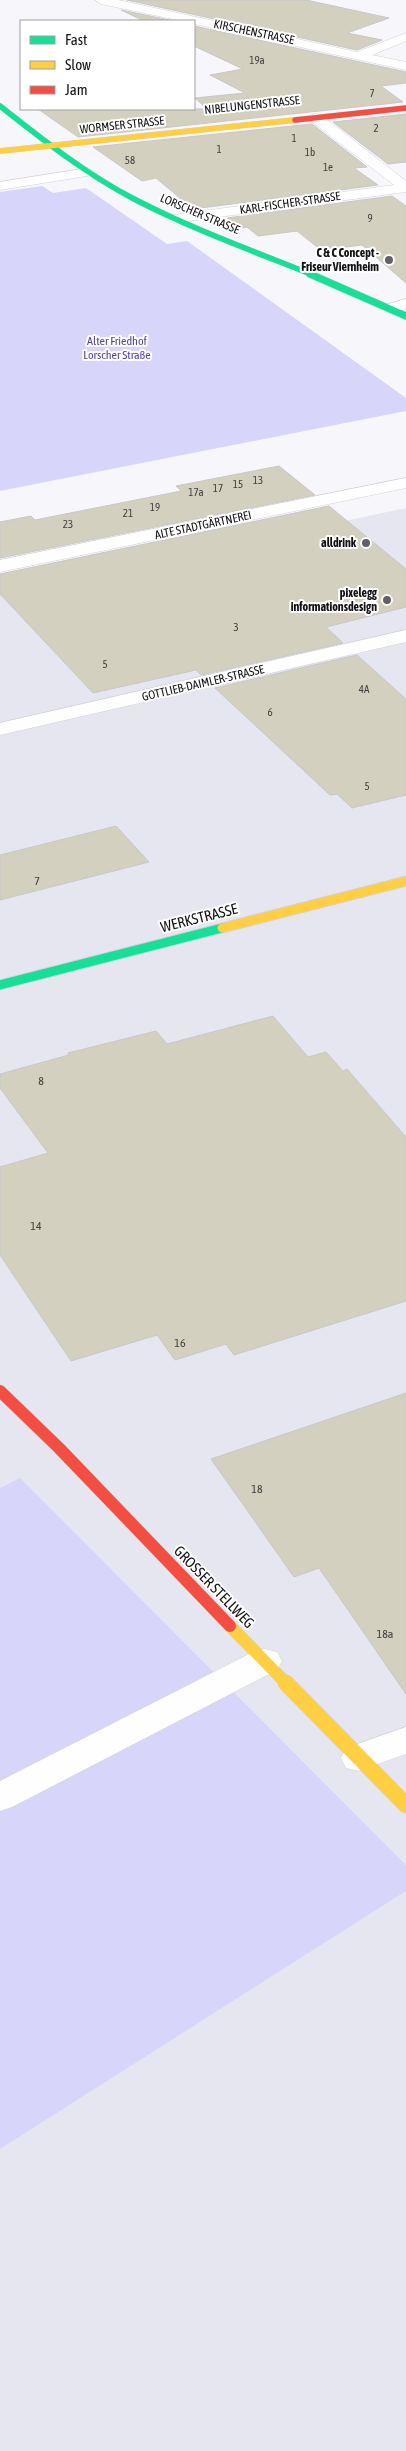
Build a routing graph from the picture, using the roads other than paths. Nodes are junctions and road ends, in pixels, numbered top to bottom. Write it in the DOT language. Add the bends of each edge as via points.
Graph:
graph roads {
  1 [pos="101,0"];
  2 [pos="186,7"];
  3 [pos="168,13"];
  4 [pos="406,37"];
  5 [pos="360,55"];
  6 [pos="406,66"];
  7 [pos="406,102"];
  8 [pos="0,106"];
  9 [pos="406,108"];
  10 [pos="316,118"];
  11 [pos="0,143"];
  12 [pos="46,144"];
  13 [pos="0,151"];
  14 [pos="88,172"];
  15 [pos="0,186"];
  16 [pos="406,188"];
  17 [pos="174,219"];
  18 [pos="399,306"];
  19 [pos="406,316"];
  20 [pos="406,483"];
  21 [pos="0,566"];
  22 [pos="406,636"];
  23 [pos="0,729"];
  24 [pos="406,881"];
  25 [pos="0,984"];
  26 [pos="0,1391"];
  27 [pos="265,1661"];
  28 [pos="406,1740"];
  29 [pos="358,1758"];
  30 [pos="0,1797"];
  31 [pos="406,1804"];
  1 -- 3 [label="street, KIRSCHENSTRASSE"];
  2 -- 3 [label="street"];
  3 -- 5 [label="street, KIRSCHENSTRASSE"];
  4 -- 5 [label="street"];
  5 -- 6 [label="street, KIRSCHENSTRASSE"];
  7 -- 12 [label="street, NIBELUNGENSTRASSE"];
  8 -- 12 [label="street, LORSCHER STRASSE"];
  9 -- 10 [label="street, WORMSER STRASSE"];
  10 -- 12 [label="street, WORMSER STRASSE"];
  10 -- 16 [label="street, KARL-FISCHER-STRASSE"];
  11 -- 12 [label="street"];
  12 -- 13 [label="street"];
  12 -- 14 [label="street, LORSCHER STRASSE"];
  14 -- 15 [label="street"];
  14 -- 17 [label="street, LORSCHER STRASSE" via="134,200"];
  16 -- 17 [label="street, KARL-FISCHER-STRASSE"];
  17 -- 18 [label="street, LORSCHER STRASSE"];
  18 -- 19 [label="street, LORSCHER STRASSE"];
  20 -- 21 [label="street, ALTE STADTGÄRTNEREI"];
  22 -- 23 [label="street, GOTTLIEB-DAIMLER-STRASSE"];
  24 -- 25 [label="street, WERKSTRASSE"];
  26 -- 27 [label="street, GROSSER STELLWEG"];
  27 -- 29 [label="street, GROSSER STELLWEG"];
  27 -- 30 [label="street"];
  28 -- 29 [label="street"];
  29 -- 31 [label="street, GROSSER STELLWEG"];
}
